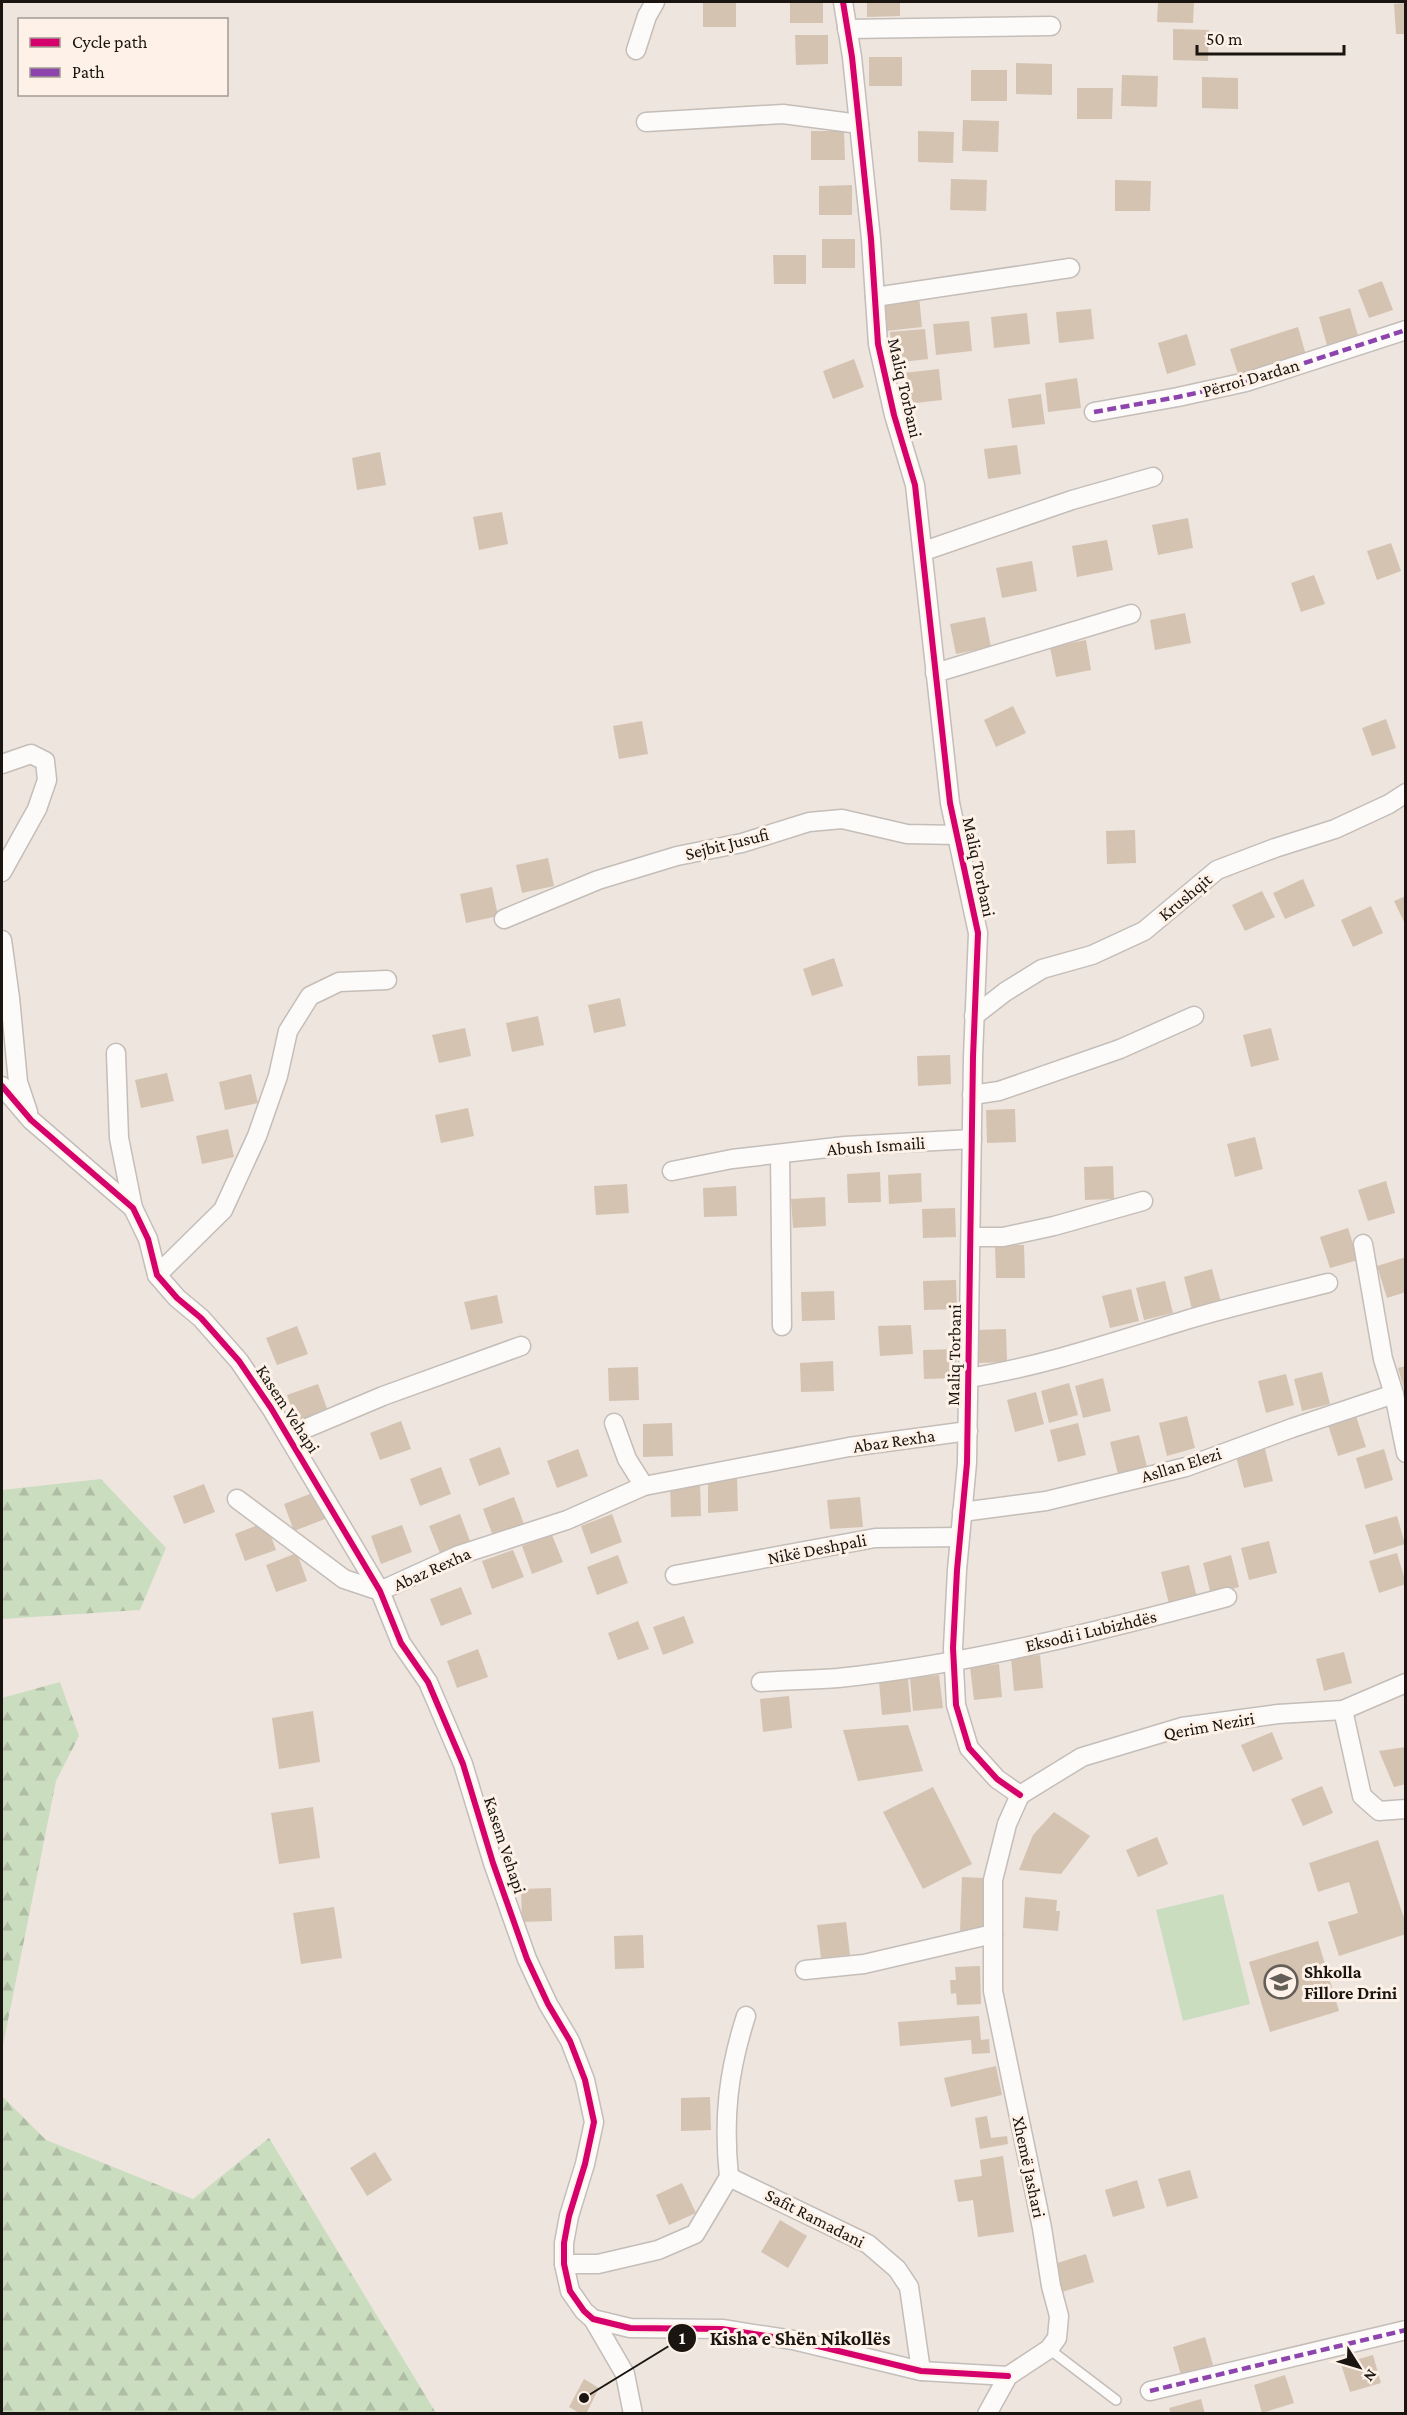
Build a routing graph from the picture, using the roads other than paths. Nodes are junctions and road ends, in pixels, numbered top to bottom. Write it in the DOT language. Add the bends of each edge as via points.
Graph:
graph roads {
  1 [pos="655,2"];
  2 [pos="843,2"];
  3 [pos="1051,26"];
  4 [pos="847,29"];
  5 [pos="636,50"];
  6 [pos="646,122"];
  7 [pos="859,124"];
  8 [pos="1070,268"];
  9 [pos="875,297"];
  10 [pos="1406,330"];
  11 [pos="1094,412"];
  12 [pos="1153,477"];
  13 [pos="924,551"];
  14 [pos="1131,614"];
  15 [pos="935,673"];
  16 [pos="2,764"];
  17 [pos="1406,793"];
  18 [pos="957,834"];
  19 [pos="2,872"];
  20 [pos="504,919"];
  21 [pos="2,940"];
  22 [pos="387,980"];
  23 [pos="974,1016"];
  24 [pos="1194,1016"];
  25 [pos="116,1053"];
  26 [pos="2,1086"];
  27 [pos="972,1095"];
  28 [pos="31,1119"];
  29 [pos="972,1139"];
  30 [pos="780,1154"];
  31 [pos="672,1171"];
  32 [pos="1143,1200"];
  33 [pos="133,1208"];
  34 [pos="971,1237"];
  35 [pos="1362,1244"];
  36 [pos="157,1275"];
  37 [pos="1328,1283"];
  38 [pos="782,1326"];
  39 [pos="521,1346"];
  40 [pos="969,1378"];
  41 [pos="1394,1394"];
  42 [pos="614,1423"];
  43 [pos="968,1431"];
  44 [pos="288,1436"];
  45 [pos="1406,1453"];
  46 [pos="644,1486"];
  47 [pos="237,1498"];
  48 [pos="962,1512"];
  49 [pos="960,1537"];
  50 [pos="675,1575"];
  51 [pos="380,1591"];
  52 [pos="1227,1597"];
  53 [pos="954,1660"];
  54 [pos="761,1682"];
  55 [pos="1406,1683"];
  56 [pos="1343,1710"];
  57 [pos="1020,1795"];
  58 [pos="1406,1809"];
  59 [pos="993,1934"];
  60 [pos="805,1970"];
  61 [pos="746,2016"];
  62 [pos="729,2177"];
  63 [pos="564,2264"];
  64 [pos="593,2319"];
  65 [pos="1406,2330"];
  66 [pos="1049,2349"];
  67 [pos="921,2371"];
  68 [pos="1008,2376"];
  69 [pos="1150,2391"];
  70 [pos="1116,2400"];
  71 [pos="633,2414"];
  72 [pos="987,2414"];
  1 -- 5 [label="street"];
  2 -- 4 [label="street, Maliq Torbani"];
  3 -- 4 [label="street"];
  4 -- 7 [label="street, Maliq Torbani"];
  6 -- 7 [label="street" via="783,114"];
  7 -- 9 [label="street, Maliq Torbani"];
  8 -- 9 [label="street"];
  9 -- 13 [label="street, Maliq Torbani" via="878,344 915,485"];
  10 -- 11 [label="street, Përroi Dardan" via="1246,382"];
  12 -- 13 [label="street" via="1072,500"];
  13 -- 15 [label="street, Maliq Torbani"];
  14 -- 15 [label="street"];
  15 -- 18 [label="street, Maliq Torbani"];
  16 -- 19 [label="street" via="31,754 45,761 47,780 37,809"];
  17 -- 23 [label="street, Krushqit" via="1335,829 1217,870 1144,931 1092,955 1042,969"];
  18 -- 20 [label="street, Sejbit Jusufi" via="907,834 842,819 809,822 598,880"];
  18 -- 23 [label="street, Maliq Torbani" via="978,933"];
  21 -- 28 [label="street" via="18,1082"];
  22 -- 36 [label="street" via="339,982 310,996 288,1031 278,1076 257,1136 223,1210"];
  23 -- 27 [label="street, Maliq Torbani"];
  24 -- 27 [label="street" via="1120,1050 999,1091"];
  25 -- 33 [label="street" via="119,1138"];
  26 -- 28 [label="street, Kasem Vehapi"];
  27 -- 29 [label="street, Maliq Torbani"];
  28 -- 33 [label="street, Kasem Vehapi"];
  29 -- 30 [label="street, Abush Ismaili"];
  29 -- 34 [label="street, Maliq Torbani"];
  30 -- 31 [label="street, Abush Ismaili"];
  30 -- 38 [label="street"];
  32 -- 34 [label="street" via="1043,1229 1003,1237"];
  33 -- 36 [label="street, Kasem Vehapi" via="148,1239"];
  34 -- 40 [label="street, Maliq Torbani"];
  35 -- 41 [label="street" via="1383,1359"];
  36 -- 44 [label="street, Kasem Vehapi" via="239,1361"];
  37 -- 40 [label="street" via="1059,1359"];
  39 -- 44 [label="street, Kasem Vehapi" via="383,1396"];
  40 -- 43 [label="street, Maliq Torbani"];
  41 -- 45 [label="street"];
  41 -- 48 [label="street, Asllan Elezi" via="1186,1467 1046,1501"];
  42 -- 46 [label="street" via="627,1459"];
  43 -- 46 [label="street, Abaz Rexha" via="849,1447"];
  43 -- 48 [label="street, Maliq Torbani"];
  44 -- 51 [label="street, Kasem Vehapi"];
  46 -- 51 [label="street, Abaz Rexha" via="567,1520 459,1555"];
  47 -- 51 [label="street, Abaz Rexha" via="344,1579"];
  48 -- 49 [label="street, Maliq Torbani"];
  49 -- 50 [label="street, Nikë Deshpali" via="874,1538"];
  49 -- 53 [label="street, Maliq Torbani"];
  51 -- 63 [label="street, Kasem Vehapi" via="401,1643 428,1682 463,1764 527,1959 570,2041 585,2080 594,2121 569,2216"];
  52 -- 53 [label="street, Eksodi i Lubizhdës" via="1134,1622"];
  53 -- 54 [label="street" via="838,1678"];
  53 -- 57 [label="street, Maliq Torbani" via="956,1705 969,1748 997,1779"];
  55 -- 56 [label="street, Qerim Neziri"];
  56 -- 57 [label="street, Qerim Neziri" via="1182,1727 1082,1758"];
  56 -- 58 [label="street" via="1362,1796 1379,1811"];
  57 -- 59 [label="street, Xhemë Jashari" via="1007,1824 993,1880"];
  59 -- 60 [label="street" via="864,1964"];
  59 -- 66 [label="street, Xhemë Jashari" via="993,1991 1059,2316 1057,2337"];
  61 -- 62 [label="street" via="730,2074 726,2146"];
  62 -- 63 [label="street" via="695,2234 658,2250 608,2262"];
  62 -- 67 [label="street, Safit Ramadani" via="868,2244 897,2269 909,2287"];
  63 -- 64 [label="street, Kasem Vehapi" via="570,2291"];
  64 -- 67 [label="street" via="630,2328 722,2329 793,2340"];
  64 -- 71 [label="street, Kasem Vehapi" via="625,2374"];
  65 -- 69 [label="street"];
  66 -- 68 [label="street"];
  66 -- 70 [label="lane"];
  67 -- 68 [label="street"];
  68 -- 72 [label="street"];
}
